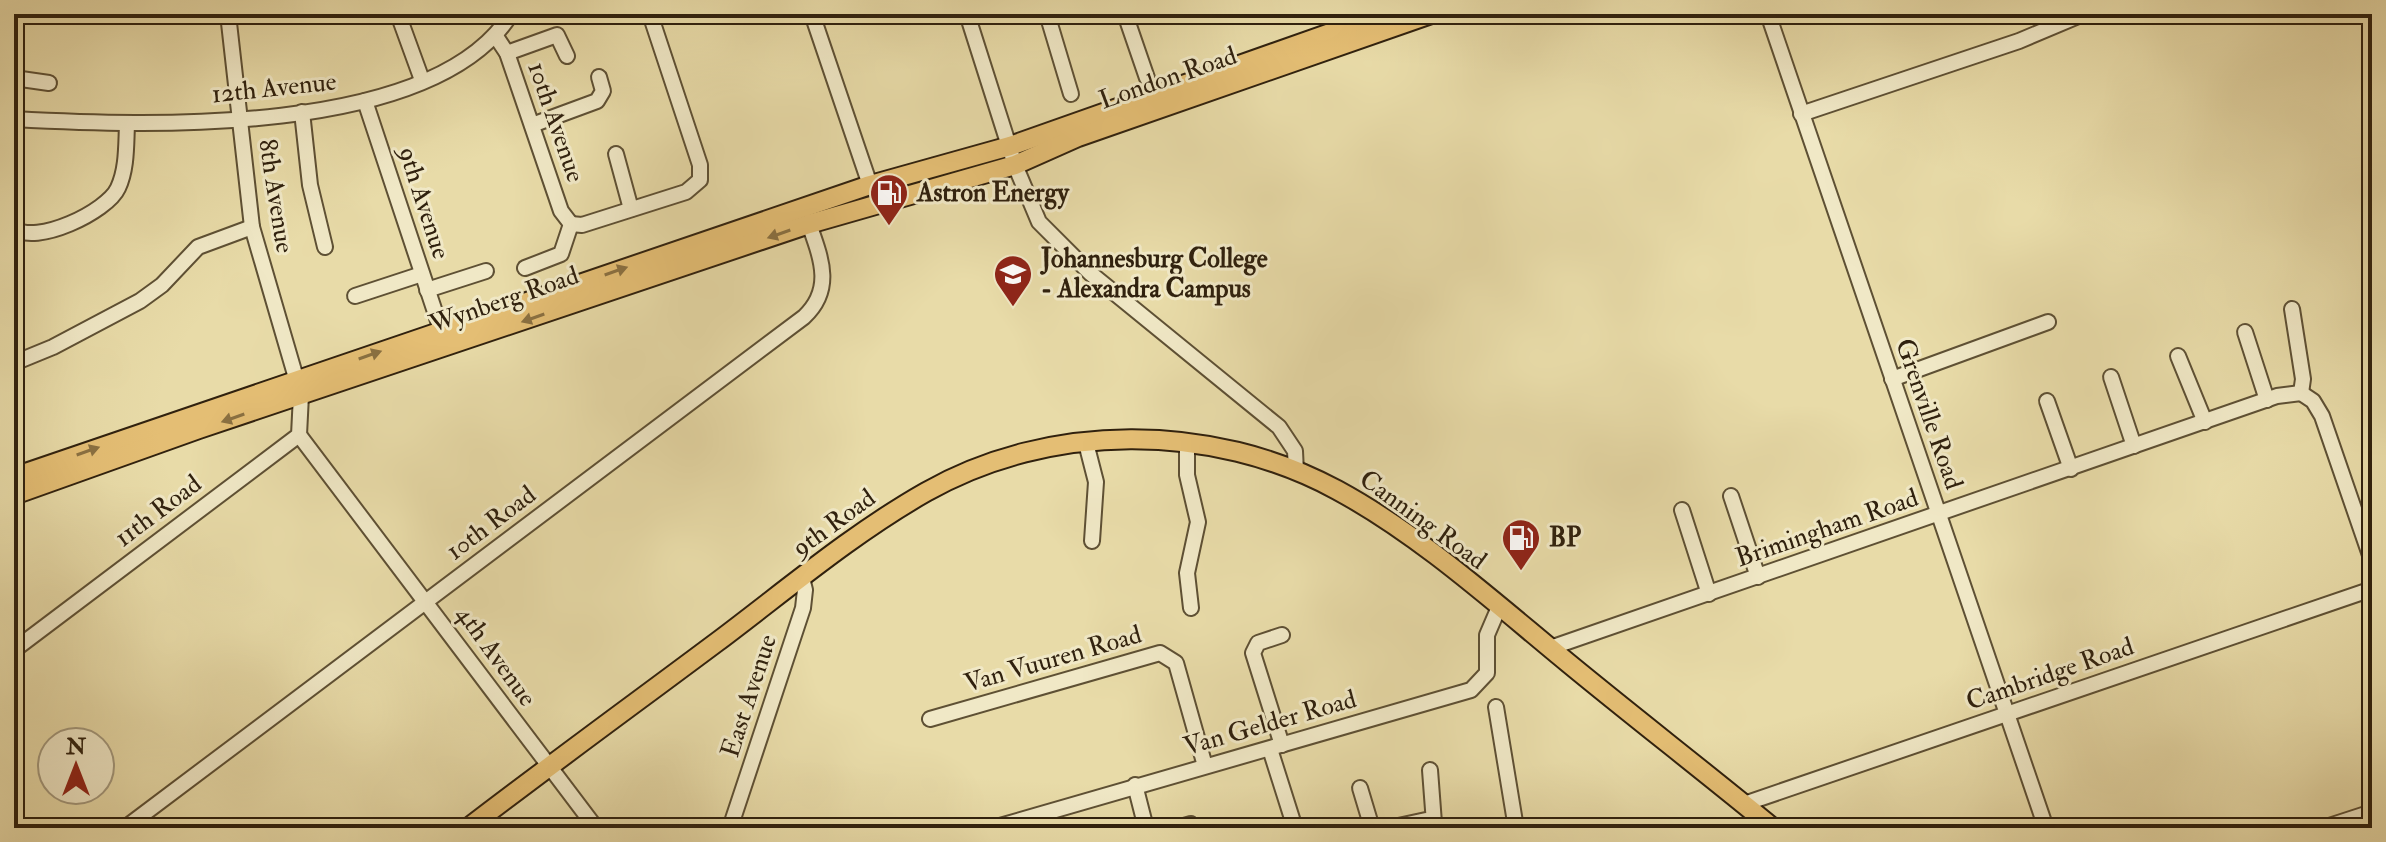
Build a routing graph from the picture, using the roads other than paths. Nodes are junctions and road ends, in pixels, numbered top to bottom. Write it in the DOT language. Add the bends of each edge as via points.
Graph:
graph roads {
  1 [pos="228,14"];
  2 [pos="398,14"];
  3 [pos="511,14"];
  4 [pos="650,14"];
  5 [pos="812,14"];
  6 [pos="967,14"];
  7 [pos="1047,14"];
  8 [pos="1125,14"];
  9 [pos="1384,14"];
  10 [pos="1431,14"];
  11 [pos="1768,14"];
  12 [pos="2083,14"];
  13 [pos="495,35"];
  14 [pos="507,53"];
  15 [pos="567,56"];
  16 [pos="599,77"];
  17 [pos="14,78"];
  18 [pos="1147,78"];
  19 [pos="422,80"];
  20 [pos="49,83"];
  21 [pos="1071,94"];
  22 [pos="365,101"];
  23 [pos="302,112"];
  24 [pos="1801,114"];
  25 [pos="239,118"];
  26 [pos="14,119"];
  27 [pos="127,125"];
  28 [pos="532,125"];
  29 [pos="616,154"];
  30 [pos="1012,156"];
  31 [pos="870,185"];
  32 [pos="631,209"];
  33 [pos="571,224"];
  34 [pos="809,224"];
  35 [pos="252,227"];
  36 [pos="14,228"];
  37 [pos="325,247"];
  38 [pos="525,268"];
  39 [pos="486,271"];
  40 [pos="422,274"];
  41 [pos="427,290"];
  42 [pos="355,296"];
  43 [pos="2292,309"];
  44 [pos="438,321"];
  45 [pos="2048,322"];
  46 [pos="2245,332"];
  47 [pos="2178,356"];
  48 [pos="14,363"];
  49 [pos="2111,377"];
  50 [pos="1892,379"];
  51 [pos="299,388"];
  52 [pos="2301,393"];
  53 [pos="2267,400"];
  54 [pos="2047,401"];
  55 [pos="2205,422"];
  56 [pos="299,435"];
  57 [pos="1187,442"];
  58 [pos="1086,443"];
  59 [pos="2134,446"];
  60 [pos="2071,469"];
  61 [pos="1296,472"];
  62 [pos="15,488"];
  63 [pos="1731,496"];
  64 [pos="1682,510"];
  65 [pos="1938,516"];
  66 [pos="1092,541"];
  67 [pos="2372,561"];
  68 [pos="1758,577"];
  69 [pos="802,578"];
  70 [pos="2372,589"];
  71 [pos="1709,594"];
  72 [pos="426,602"];
  73 [pos="1499,607"];
  74 [pos="1191,608"];
  75 [pos="1282,635"];
  76 [pos="1550,648"];
  77 [pos="14,650"];
  78 [pos="1496,707"];
  79 [pos="2007,714"];
  80 [pos="930,719"];
  81 [pos="1276,747"];
  82 [pos="1205,766"];
  83 [pos="548,767"];
  84 [pos="1430,770"];
  85 [pos="1135,785"];
  86 [pos="1360,788"];
  87 [pos="1744,804"];
  88 [pos="2372,812"];
  89 [pos="1436,825"];
  90 [pos="125,828"];
  91 [pos="468,828"];
  92 [pos="596,828"];
  93 [pos="730,828"];
  94 [pos="995,828"];
  95 [pos="1146,828"];
  96 [pos="1295,828"];
  97 [pos="1372,828"];
  98 [pos="1389,828"];
  99 [pos="1516,828"];
  100 [pos="1773,828"];
  101 [pos="2046,828"];
  102 [pos="2323,828"];
  1 -- 25 [label="street, 8th Avenue"];
  2 -- 19 [label="street"];
  3 -- 13 [label="street, 12th Avenue"];
  4 -- 32 [label="street" via="700,177 689,191"];
  5 -- 31 [label="street"];
  6 -- 30 [label="street"];
  7 -- 21 [label="street"];
  8 -- 18 [label="street"];
  9 -- 30 [label="main road, London Road"];
  10 -- 30 [label="main road, London Road"];
  11 -- 24 [label="street, Grenville Road"];
  12 -- 24 [label="street" via="2019,41"];
  13 -- 14 [label="street, 10th Avenue"];
  13 -- 19 [label="street, 12th Avenue" via="460,65"];
  14 -- 15 [label="street" via="557,35"];
  14 -- 28 [label="street, 10th Avenue"];
  16 -- 28 [label="street" via="603,91 597,101"];
  17 -- 20 [label="street"];
  19 -- 22 [label="street, 12th Avenue"];
  22 -- 23 [label="street, 12th Avenue"];
  22 -- 40 [label="street, 9th Avenue"];
  23 -- 25 [label="street, 12th Avenue"];
  23 -- 37 [label="street" via="310,185"];
  24 -- 50 [label="street, Grenville Road"];
  25 -- 27 [label="street, 12th Avenue"];
  25 -- 35 [label="street, 8th Avenue"];
  26 -- 27 [label="street, 12th Avenue"];
  27 -- 36 [label="street" via="122,177 103,208 32,235"];
  28 -- 33 [label="street, 10th Avenue" via="561,211"];
  29 -- 32 [label="street"];
  30 -- 31 [label="main road, Wynberg Road"];
  30 -- 34 [label="main road, Wynberg Road"];
  30 -- 61 [label="street" via="1039,222 1056,243 1279,427 1295,451"];
  51 -- 31 [label="main road, Wynberg Road, one-way"];
  32 -- 33 [label="street"];
  33 -- 38 [label="street" via="564,252"];
  34 -- 51 [label="main road, Wynberg Road, one-way"];
  34 -- 72 [label="street, 10th Road" via="824,277 811,310"];
  35 -- 48 [label="street" via="198,247 162,285 96,326"];
  35 -- 51 [label="street, 8th Avenue"];
  39 -- 41 [label="street"];
  40 -- 41 [label="street, 9th Avenue"];
  40 -- 42 [label="street"];
  41 -- 44 [label="street, 9th Avenue"];
  43 -- 52 [label="street"];
  45 -- 50 [label="street"];
  46 -- 53 [label="street"];
  47 -- 55 [label="street"];
  49 -- 59 [label="street"];
  50 -- 65 [label="street, Grenville Road"];
  51 -- 56 [label="street"];
  51 -- 62 [label="main road, Wynberg Road"];
  52 -- 53 [label="street, Brimingham Road"];
  52 -- 67 [label="street" via="2322,416"];
  53 -- 55 [label="street, Brimingham Road"];
  54 -- 60 [label="street"];
  55 -- 59 [label="street, Brimingham Road"];
  56 -- 72 [label="street, 4th Avenue"];
  56 -- 77 [label="street, 11th Road"];
  57 -- 58 [label="main road, 9th Road"];
  57 -- 61 [label="main road, 9th Road"];
  57 -- 74 [label="street" via="1187,475 1198,522 1187,573"];
  58 -- 66 [label="street" via="1096,482"];
  58 -- 69 [label="main road, 9th Road" via="1019,454 950,480 882,519"];
  59 -- 60 [label="street, Brimingham Road"];
  60 -- 65 [label="street, Brimingham Road"];
  61 -- 73 [label="main road, Canning Road" via="1375,513"];
  63 -- 68 [label="street"];
  64 -- 71 [label="street"];
  65 -- 68 [label="street, Brimingham Road"];
  65 -- 79 [label="street, Grenville Road"];
  68 -- 71 [label="street, Brimingham Road"];
  69 -- 83 [label="main road, 9th Road"];
  69 -- 93 [label="street, East Avenue" via="803,608"];
  70 -- 79 [label="street, Cambridge Road"];
  71 -- 76 [label="street, Brimingham Road"];
  72 -- 83 [label="street, 4th Avenue"];
  72 -- 90 [label="street, 10th Road"];
  73 -- 76 [label="main road, Canning Road"];
  73 -- 81 [label="street, Van Gelder Road" via="1487,635 1487,673 1475,687"];
  75 -- 81 [label="street" via="1258,643 1253,653"];
  76 -- 87 [label="main road, Canning Road"];
  78 -- 99 [label="street"];
  79 -- 87 [label="street, Cambridge Road"];
  79 -- 101 [label="street, Grenville Road"];
  80 -- 82 [label="street, Van Vuuren Road" via="1160,653 1176,663"];
  81 -- 82 [label="street, Van Gelder Road"];
  81 -- 96 [label="street"];
  82 -- 85 [label="street, Van Gelder Road"];
  83 -- 91 [label="main road, 9th Road"];
  83 -- 92 [label="street, 4th Avenue"];
  84 -- 89 [label="street"];
  85 -- 94 [label="street, Van Gelder Road"];
  85 -- 95 [label="street"];
  86 -- 97 [label="street"];
  87 -- 100 [label="main road, Canning Road"];
  88 -- 102 [label="street"];
  89 -- 98 [label="street" via="1419,820"];
}
